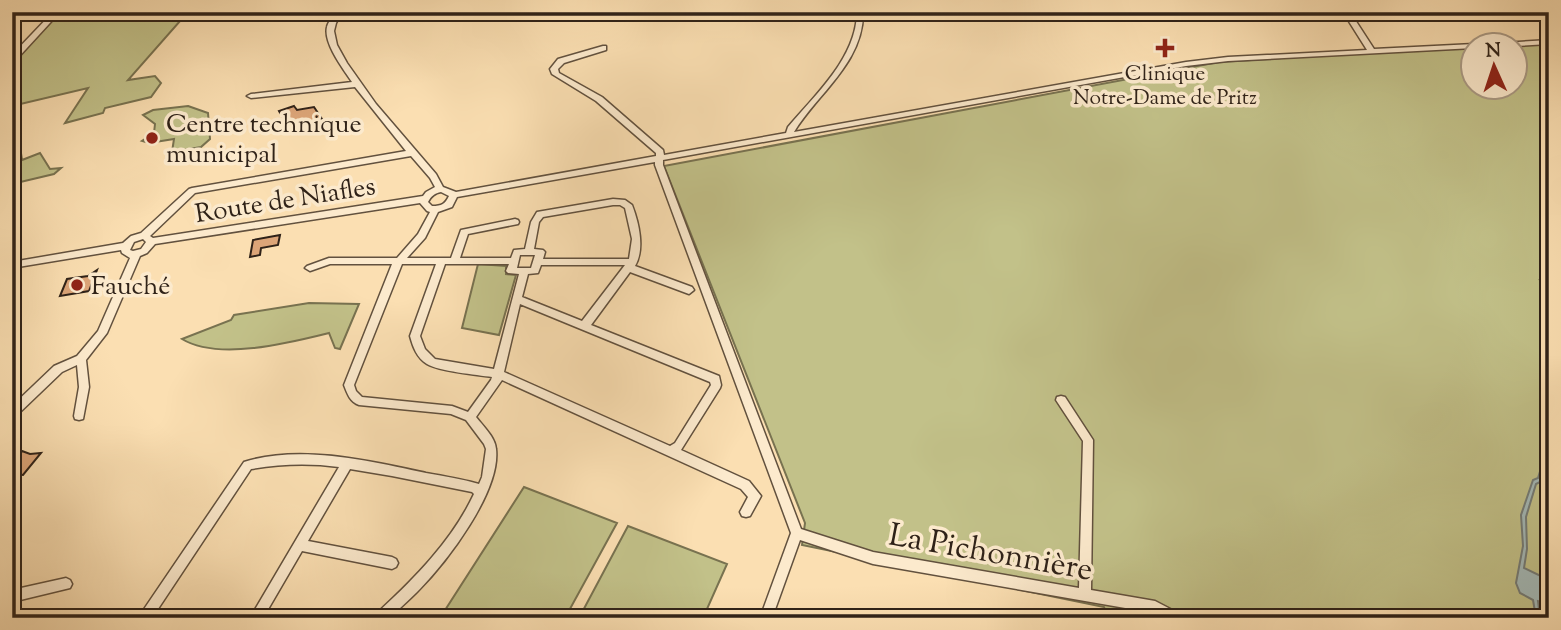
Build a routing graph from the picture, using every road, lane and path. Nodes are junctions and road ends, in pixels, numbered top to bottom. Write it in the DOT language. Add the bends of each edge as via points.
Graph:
graph roads {
  1 [pos="57,12"];
  2 [pos="339,12"];
  3 [pos="860,12"];
  4 [pos="1346,12"];
  5 [pos="1549,42"];
  6 [pos="1530,43"];
  7 [pos="1460,47"];
  8 [pos="603,48"];
  9 [pos="1372,52"];
  10 [pos="12,59"];
  11 [pos="358,84"];
  12 [pos="251,96"];
  13 [pos="789,136"];
  14 [pos="412,153"];
  15 [pos="661,157"];
  16 [pos="440,189"];
  17 [pos="454,195"];
  18 [pos="424,200"];
  19 [pos="435,210"];
  20 [pos="515,222"];
  21 [pos="148,239"];
  22 [pos="125,246"];
  23 [pos="529,252"];
  24 [pos="136,254"];
  25 [pos="514,261"];
  26 [pos="398,262"];
  27 [pos="441,262"];
  28 [pos="454,262"];
  29 [pos="538,262"];
  30 [pos="12,265"];
  31 [pos="631,265"];
  32 [pos="310,268"];
  33 [pos="524,271"];
  34 [pos="689,290"];
  35 [pos="517,299"];
  36 [pos="584,326"];
  37 [pos="80,359"];
  38 [pos="498,374"];
  39 [pos="1061,400"];
  40 [pos="12,413"];
  41 [pos="79,416"];
  42 [pos="470,417"];
  43 [pos="671,452"];
  44 [pos="347,463"];
  45 [pos="481,493"];
  46 [pos="746,512"];
  47 [pos="797,533"];
  48 [pos="299,545"];
  49 [pos="393,563"];
  50 [pos="66,584"];
  51 [pos="1085,594"];
  52 [pos="12,596"];
  53 [pos="144,618"];
  54 [pos="256,618"];
  55 [pos="380,618"];
  56 [pos="766,618"];
  57 [pos="1176,618"];
  1 -- 10 [label="street"];
  2 -- 11 [label="street" via="332,24 333,44"];
  3 -- 13 [label="street" via="859,33 832,79"];
  4 -- 9 [label="street"];
  5 -- 6 [label="street"];
  7 -- 9 [label="street"];
  8 -- 15 [label="street" via="561,61 556,64 556,74 598,99"];
  9 -- 13 [label="street" via="1199,62"];
  11 -- 12 [label="street"];
  11 -- 14 [label="street"];
  13 -- 15 [label="street"];
  14 -- 16 [label="street"];
  14 -- 21 [label="street" via="192,191"];
  15 -- 17 [label="street"];
  15 -- 47 [label="street" via="659,165"];
  16 -- 17 [label="street"];
  16 -- 18 [label="street"];
  17 -- 19 [label="street" via="449,205"];
  18 -- 19 [label="street" via="427,208"];
  18 -- 21 [label="street, Route de Niafles"];
  19 -- 26 [label="street" via="422,236"];
  20 -- 28 [label="street" via="464,232"];
  21 -- 22 [label="street" via="135,238"];
  21 -- 24 [label="street" via="147,249"];
  22 -- 24 [label="street" via="126,253"];
  22 -- 30 [label="street"];
  23 -- 25 [label="street" via="517,252"];
  23 -- 29 [label="street" via="540,252"];
  23 -- 31 [label="street" via="540,214 622,202 629,207 636,239"];
  24 -- 37 [label="street" via="102,333"];
  25 -- 28 [label="street"];
  25 -- 33 [label="street" via="511,271"];
  26 -- 27 [label="street"];
  26 -- 32 [label="street" via="329,261"];
  26 -- 42 [label="street" via="349,385 352,393 359,401 452,410"];
  27 -- 28 [label="street"];
  27 -- 38 [label="street" via="415,336 418,347 433,363"];
  29 -- 31 [label="street"];
  29 -- 33 [label="street" via="535,271"];
  31 -- 34 [label="street"];
  31 -- 36 [label="street"];
  33 -- 35 [label="street"];
  35 -- 36 [label="street"];
  35 -- 38 [label="street"];
  36 -- 43 [label="street" via="715,379 716,385"];
  37 -- 40 [label="street" via="58,369"];
  37 -- 41 [label="street" via="84,387"];
  38 -- 42 [label="street"];
  38 -- 43 [label="street"];
  39 -- 51 [label="street" via="1088,440"];
  42 -- 45 [label="street" via="491,449 490,470"];
  43 -- 46 [label="street" via="745,485 755,496"];
  44 -- 45 [label="street" via="475,488"];
  44 -- 48 [label="street"];
  44 -- 53 [label="street" via="265,460 248,465"];
  45 -- 55 [label="street" via="447,548"];
  47 -- 51 [label="street, La Pichonnière" via="873,558"];
  47 -- 56 [label="street"];
  48 -- 49 [label="street"];
  48 -- 54 [label="street"];
  50 -- 52 [label="street"];
  51 -- 57 [label="street, La Pichonnière" via="1154,607"];
}
